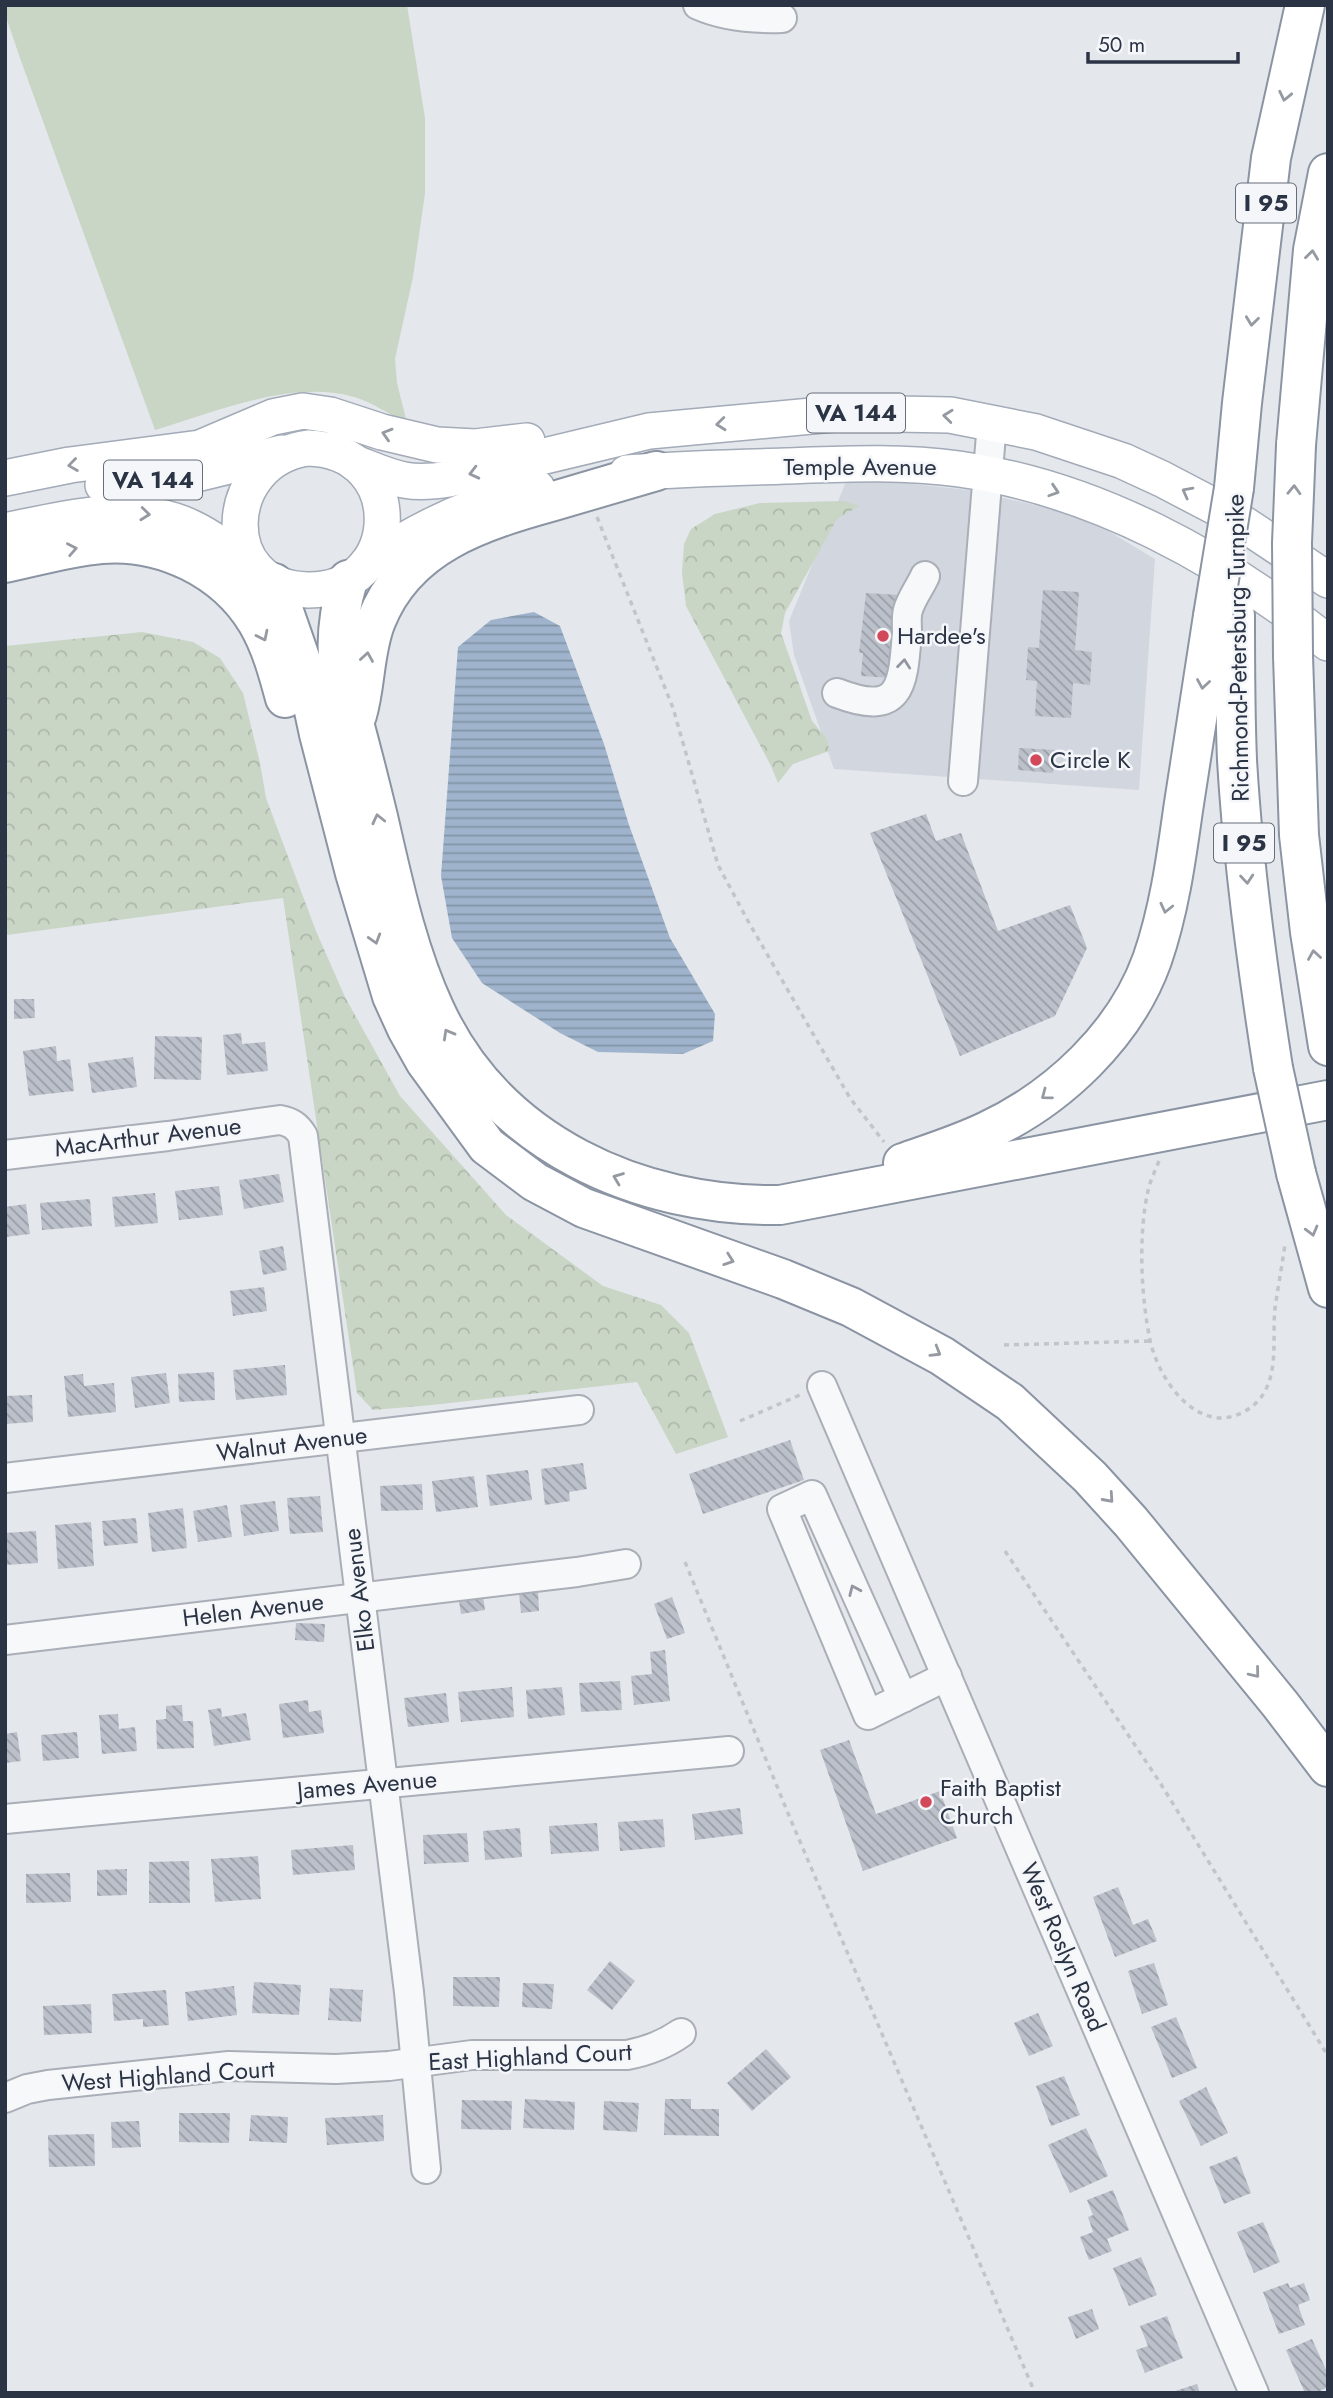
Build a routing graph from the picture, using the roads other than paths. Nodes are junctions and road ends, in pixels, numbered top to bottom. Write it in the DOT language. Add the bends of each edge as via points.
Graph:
graph roads {
  1 [pos="698,5"];
  2 [pos="1305,5"];
  3 [pos="782,18"];
  4 [pos="1328,173"];
  5 [pos="992,422"];
  6 [pos="649,431"];
  7 [pos="299,450"];
  8 [pos="355,463"];
  9 [pos="656,471"];
  10 [pos="988,474"];
  11 [pos="5,478"];
  12 [pos="5,501"];
  13 [pos="5,531"];
  14 [pos="5,563"];
  15 [pos="357,572"];
  16 [pos="925,576"];
  17 [pos="268,580"];
  18 [pos="1328,580"];
  19 [pos="1224,616"];
  20 [pos="1309,654"];
  21 [pos="837,693"];
  22 [pos="354,723"];
  23 [pos="964,781"];
  24 [pos="337,803"];
  25 [pos="1328,850"];
  26 [pos="1328,1046"];
  27 [pos="446,1091"];
  28 [pos="1328,1100"];
  29 [pos="1328,1119"];
  30 [pos="290,1122"];
  31 [pos="5,1155"];
  32 [pos="684,1197"];
  33 [pos="1328,1288"];
  34 [pos="822,1386"];
  35 [pos="579,1409"];
  36 [pos="341,1439"];
  37 [pos="5,1478"];
  38 [pos="626,1564"];
  39 [pos="360,1598"];
  40 [pos="5,1640"];
  41 [pos="947,1676"];
  42 [pos="903,1698"];
  43 [pos="729,1751"];
  44 [pos="1328,1767"];
  45 [pos="382,1783"];
  46 [pos="5,1819"];
  47 [pos="681,2033"];
  48 [pos="416,2063"];
  49 [pos="5,2098"];
  50 [pos="426,2169"];
  51 [pos="1255,2393"];
  1 -- 3 [label="street" via="730,16"];
  2 -- 19 [label="highway, Richmond-Petersburg Turnpike / I 95, one-way, bridge" via="1271,158 1242,403"];
  20 -- 4 [label="highway, I 95, one-way, bridge" via="1292,543 1313,250"];
  5 -- 6 [label="main road, Temple Avenue / VA 144, one-way" via="950,415 844,413"];
  5 -- 10 [label="street"];
  18 -- 5 [label="main road, Temple Avenue / VA 144, one-way" via="1227,513 1162,479 1074,443"];
  6 -- 8 [label="main road, Temple Avenue / VA 144, one-way" via="433,482 405,481"];
  6 -- 11 [label="main road, one-way" via="456,447 418,442 303,411 273,417 200,448"];
  7 -- 8 [label="main road, VA 144" via="329,450"];
  7 -- 12 [label="main road, VA 144" via="183,476"];
  7 -- 17 [label="main road" via="265,467 243,500 241,534 248,557"];
  8 -- 15 [label="main road" via="373,482 383,506 380,541"];
  9 -- 10 [label="main road, Temple Avenue / VA 144" via="887,463"];
  9 -- 15 [label="main road, Temple Avenue / VA 144" via="575,480 488,501 408,538"];
  22 -- 9 [label="highway, one-way" via="376,619 415,562 465,530 501,516"];
  10 -- 20 [label="main road, Temple Avenue / VA 144, one-way" via="1085,501 1224,568 1280,604"];
  10 -- 23 [label="street"];
  13 -- 17 [label="main road, VA 144, one-way" via="123,513 158,516 199,531"];
  14 -- 24 [label="highway, one-way" via="120,543 163,550 204,569 234,594 259,627 276,664 307,764"];
  15 -- 17 [label="main road, VA 144" via="336,586 312,590"];
  15 -- 22 [label="highway" via="338,622 337,645"];
  21 -- 16 [label="street, one-way" via="878,701 899,689 908,610"];
  17 -- 24 [label="highway" via="307,678"];
  19 -- 32 [label="highway, one-way" via="1172,884 1151,961 1126,1011 1091,1054 1038,1102 988,1131 900,1164 804,1189"];
  19 -- 33 [label="highway, Richmond-Petersburg Turnpike / I 95, one-way, bridge" via="1252,927 1273,1068"];
  20 -- 25 [label="highway"];
  26 -- 20 [label="highway, I 95, one-way" via="1299,835"];
  32 -- 22 [label="highway, one-way" via="623,1181 557,1148 500,1102 454,1045 436,1013 415,956"];
  24 -- 27 [label="highway, one-way" via="393,996 413,1040"];
  27 -- 29 [label="highway" via="516,1152 565,1184 654,1219 717,1227 785,1224"];
  27 -- 44 [label="highway, one-way" via="487,1146 560,1196 851,1307 942,1356 1010,1402 1131,1522"];
  28 -- 32 [label="highway" via="780,1206"];
  30 -- 31 [label="street, MacArthur Avenue"];
  30 -- 36 [label="street, Elko Avenue" via="303,1136"];
  34 -- 41 [label="street, West Roslyn Road"];
  35 -- 36 [label="street, Walnut Avenue"];
  36 -- 37 [label="street, Walnut Avenue"];
  36 -- 39 [label="street, Elko Avenue"];
  38 -- 39 [label="street, Helen Avenue"];
  39 -- 40 [label="street, Helen Avenue"];
  39 -- 45 [label="street, Elko Avenue"];
  41 -- 42 [label="street"];
  41 -- 51 [label="street, West Roslyn Road"];
  42 -- 42 [label="street, one-way" via="812,1495 782,1509 868,1715"];
  43 -- 45 [label="street, James Avenue"];
  45 -- 46 [label="street, James Avenue"];
  45 -- 48 [label="street, Elko Avenue"];
  47 -- 48 [label="street, East Highland Court" via="648,2051 627,2055 472,2055"];
  48 -- 49 [label="street, West Highland Court" via="336,2068 229,2066 48,2085"];
  48 -- 50 [label="street, Elko Avenue"];
}
